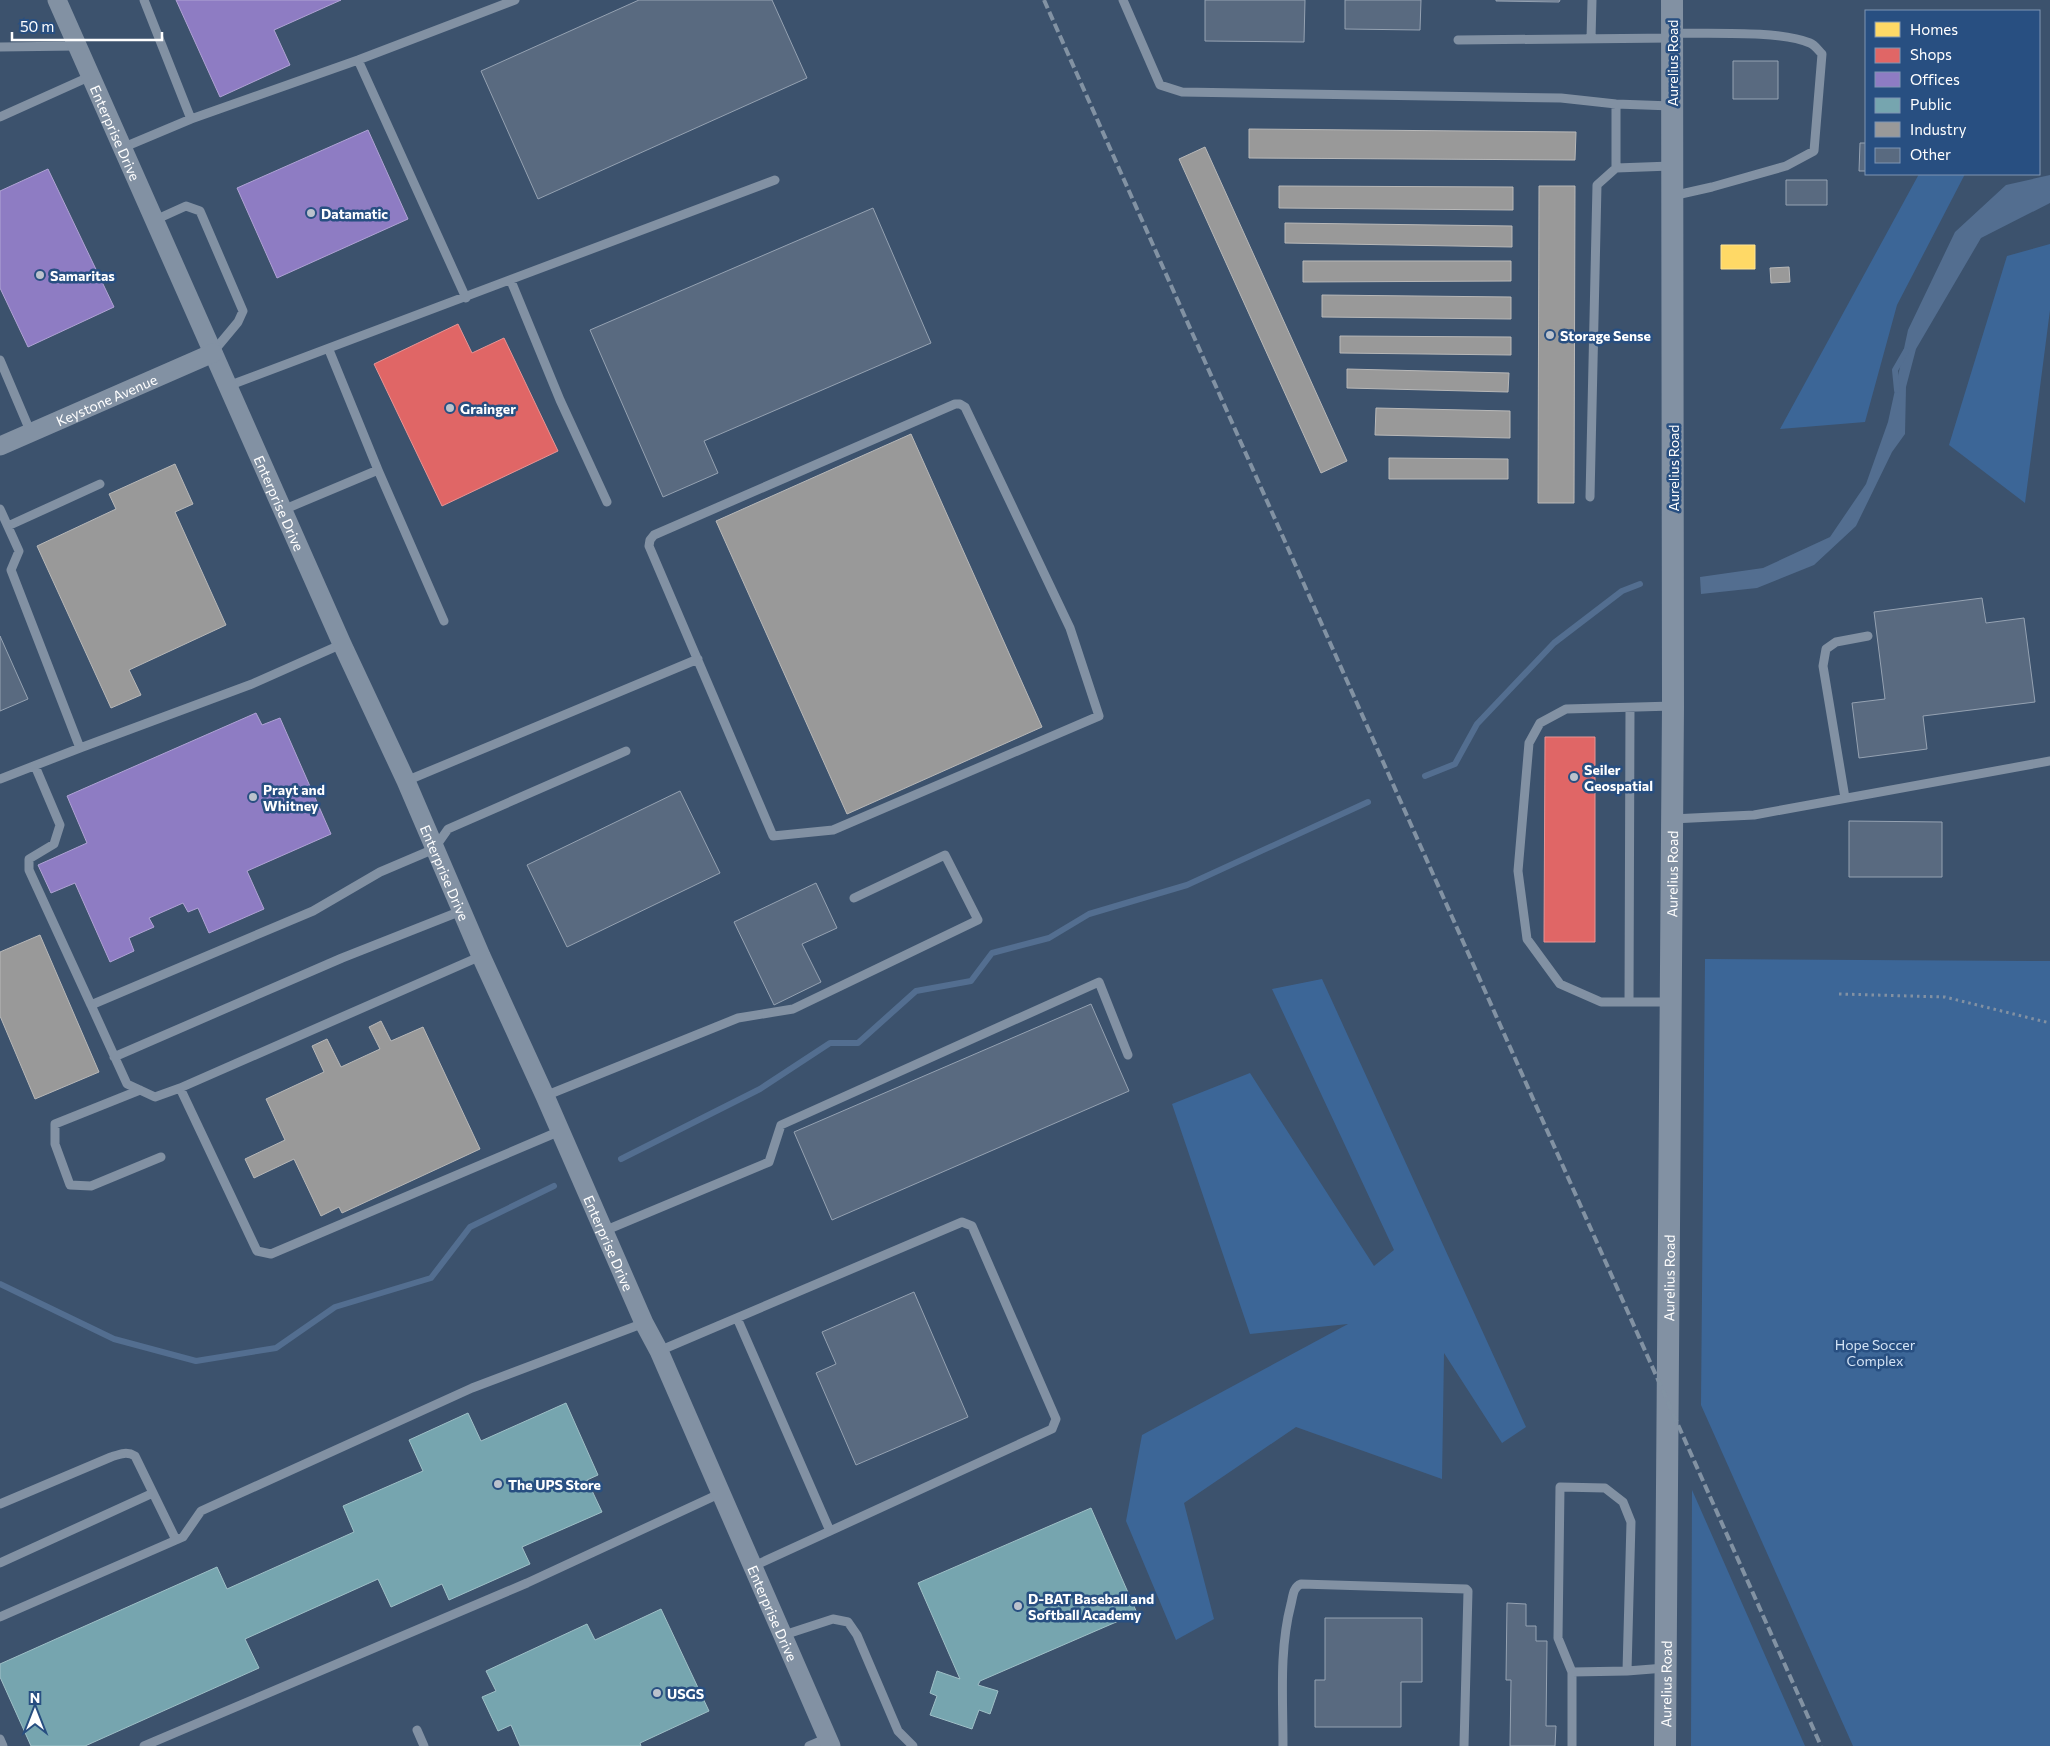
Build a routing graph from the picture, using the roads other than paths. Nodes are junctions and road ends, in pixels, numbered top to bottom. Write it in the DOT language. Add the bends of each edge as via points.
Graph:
graph roads {
  1 [pos="57,0"];
  2 [pos="144,0"];
  3 [pos="516,0"];
  4 [pos="1124,0"];
  5 [pos="1592,0"];
  6 [pos="1672,0"];
  7 [pos="1672,36"];
  8 [pos="1591,39"];
  9 [pos="1458,40"];
  10 [pos="77,46"];
  11 [pos="0,47"];
  12 [pos="358,60"];
  13 [pos="91,76"];
  14 [pos="1616,104"];
  15 [pos="1672,106"];
  16 [pos="0,117"];
  17 [pos="191,118"];
  18 [pos="122,148"];
  19 [pos="1672,166"];
  20 [pos="1616,168"];
  21 [pos="775,180"];
  22 [pos="1672,196"];
  23 [pos="155,220"];
  24 [pos="511,281"];
  25 [pos="466,298"];
  26 [pos="328,350"];
  27 [pos="213,353"];
  28 [pos="0,360"];
  29 [pos="228,386"];
  30 [pos="31,433"];
  31 [pos="0,446"];
  32 [pos="378,470"];
  33 [pos="100,484"];
  34 [pos="1590,497"];
  35 [pos="607,502"];
  36 [pos="0,509"];
  37 [pos="283,510"];
  38 [pos="8,526"];
  39 [pos="444,621"];
  40 [pos="1868,636"];
  41 [pos="342,644"];
  42 [pos="698,659"];
  43 [pos="1673,706"];
  44 [pos="1630,708"];
  45 [pos="80,748"];
  46 [pos="626,751"];
  47 [pos="2050,761"];
  48 [pos="35,766"];
  49 [pos="0,779"];
  50 [pos="406,781"];
  51 [pos="1845,798"];
  52 [pos="1672,819"];
  53 [pos="434,849"];
  54 [pos="854,898"];
  55 [pos="461,911"];
  56 [pos="481,956"];
  57 [pos="1629,1002"];
  58 [pos="1671,1002"];
  59 [pos="91,1005"];
  60 [pos="1128,1055"];
  61 [pos="114,1057"];
  62 [pos="180,1088"];
  63 [pos="140,1090"];
  64 [pos="545,1096"];
  65 [pos="560,1131"];
  66 [pos="161,1157"];
  67 [pos="604,1231"];
  68 [pos="737,1318"];
  69 [pos="644,1323"];
  70 [pos="659,1351"];
  71 [pos="153,1493"];
  72 [pos="721,1493"];
  73 [pos="0,1504"];
  74 [pos="830,1531"];
  75 [pos="176,1540"];
  76 [pos="0,1563"];
  77 [pos="754,1566"];
  78 [pos="0,1617"];
  79 [pos="784,1635"];
  80 [pos="1666,1668"];
  81 [pos="1627,1671"];
  82 [pos="1572,1672"];
  83 [pos="417,1730"];
  84 [pos="0,1739"];
  85 [pos="830,1742"];
  86 [pos="3,1746"];
  87 [pos="144,1746"];
  88 [pos="424,1746"];
  89 [pos="809,1746"];
  90 [pos="913,1746"];
  91 [pos="1283,1746"];
  92 [pos="1464,1746"];
  93 [pos="1572,1746"];
  94 [pos="1665,1746"];
  1 -- 10 [label="street, Enterprise Drive"];
  2 -- 17 [label="lane"];
  3 -- 12 [label="lane"];
  4 -- 14 [label="lane" via="1160,85 1182,92 1562,98"];
  5 -- 8 [label="lane"];
  6 -- 7 [label="street, Aurelius Road"];
  7 -- 8 [label="lane"];
  7 -- 15 [label="street, Aurelius Road"];
  7 -- 22 [label="lane" via="1765,35 1793,38 1812,44 1822,54 1814,150 1786,166"];
  8 -- 9 [label="lane"];
  10 -- 11 [label="lane"];
  10 -- 13 [label="street, Enterprise Drive"];
  12 -- 17 [label="lane"];
  12 -- 25 [label="lane"];
  13 -- 16 [label="lane"];
  13 -- 18 [label="street, Enterprise Drive"];
  14 -- 15 [label="lane"];
  14 -- 20 [label="lane"];
  15 -- 19 [label="street, Aurelius Road"];
  17 -- 18 [label="lane"];
  18 -- 23 [label="street, Enterprise Drive"];
  19 -- 20 [label="lane"];
  19 -- 22 [label="street, Aurelius Road"];
  20 -- 34 [label="lane" via="1597,185"];
  21 -- 24 [label="lane"];
  22 -- 43 [label="street, Aurelius Road"];
  23 -- 27 [label="street, Enterprise Drive"];
  23 -- 27 [label="lane" via="186,206 200,211 204,220 243,311"];
  24 -- 25 [label="lane"];
  24 -- 35 [label="lane"];
  25 -- 26 [label="lane"];
  26 -- 29 [label="lane"];
  26 -- 32 [label="lane"];
  27 -- 29 [label="street, Enterprise Drive"];
  27 -- 30 [label="street, Keystone Avenue"];
  28 -- 30 [label="lane"];
  29 -- 37 [label="street, Enterprise Drive"];
  30 -- 31 [label="street, Keystone Avenue"];
  32 -- 37 [label="lane"];
  32 -- 39 [label="lane"];
  33 -- 38 [label="lane"];
  36 -- 38 [label="lane"];
  37 -- 41 [label="street, Enterprise Drive"];
  38 -- 45 [label="lane" via="19,551 12,570"];
  40 -- 51 [label="lane" via="1836,642 1826,649 1823,666"];
  41 -- 45 [label="lane" via="252,684"];
  41 -- 50 [label="street, Enterprise Drive"];
  42 -- 42 [label="lane" via="772,836 833,830 1099,716 1070,628 965,407 960,404 654,535 649,546"];
  42 -- 50 [label="lane"];
  43 -- 44 [label="lane"];
  43 -- 52 [label="street, Aurelius Road"];
  44 -- 57 [label="lane"];
  44 -- 57 [label="lane" via="1566,709 1540,723 1529,743 1518,871 1527,939 1560,984 1601,1002"];
  45 -- 48 [label="lane"];
  46 -- 53 [label="lane" via="448,829"];
  47 -- 51 [label="lane"];
  48 -- 49 [label="lane"];
  48 -- 59 [label="lane" via="60,825 54,844 29,859 29,870"];
  50 -- 53 [label="street, Enterprise Drive"];
  51 -- 52 [label="lane" via="1754,815"];
  52 -- 58 [label="street, Aurelius Road"];
  53 -- 55 [label="street, Enterprise Drive"];
  53 -- 59 [label="lane" via="380,872 313,911"];
  54 -- 64 [label="lane" via="945,855 978,920 793,1009 738,1018"];
  55 -- 56 [label="street, Enterprise Drive"];
  55 -- 61 [label="lane" via="342,958"];
  56 -- 62 [label="lane"];
  56 -- 64 [label="street, Enterprise Drive"];
  57 -- 58 [label="lane"];
  58 -- 80 [label="street, Aurelius Road"];
  59 -- 61 [label="lane"];
  60 -- 67 [label="lane" via="1099,982 781,1125 769,1162"];
  61 -- 63 [label="lane" via="127,1084"];
  62 -- 63 [label="lane" via="155,1097"];
  62 -- 65 [label="lane" via="257,1251 271,1254"];
  63 -- 66 [label="lane" via="55,1124 55,1144 70,1185 91,1186"];
  64 -- 65 [label="street, Enterprise Drive"];
  65 -- 67 [label="street, Enterprise Drive"];
  67 -- 69 [label="street, Enterprise Drive"];
  68 -- 70 [label="lane"];
  68 -- 74 [label="lane"];
  68 -- 74 [label="lane" via="962,1222 972,1226 980,1243 1056,1419 1055,1424 1052,1429"];
  69 -- 70 [label="street, Enterprise Drive"];
  69 -- 75 [label="lane" via="472,1388 201,1511 183,1537"];
  70 -- 72 [label="street, Enterprise Drive"];
  71 -- 73 [label="lane" via="135,1456 123,1453"];
  71 -- 75 [label="lane"];
  71 -- 76 [label="lane"];
  72 -- 77 [label="street, Enterprise Drive"];
  72 -- 87 [label="lane" via="526,1583"];
  74 -- 77 [label="lane"];
  75 -- 78 [label="lane"];
  77 -- 79 [label="street, Enterprise Drive"];
  79 -- 85 [label="street, Enterprise Drive"];
  79 -- 90 [label="lane" via="833,1619 848,1622 857,1635 898,1731"];
  80 -- 81 [label="lane"];
  80 -- 94 [label="street, Aurelius Road"];
  81 -- 82 [label="lane"];
  81 -- 82 [label="lane" via="1631,1522 1623,1502 1605,1488 1560,1487 1558,1638"];
  82 -- 93 [label="lane"];
  83 -- 88 [label="lane"];
  84 -- 86 [label="lane"];
  85 -- 89 [label="lane"];
  91 -- 92 [label="lane" via="1282,1653 1295,1588 1301,1584 1466,1589"];
}
